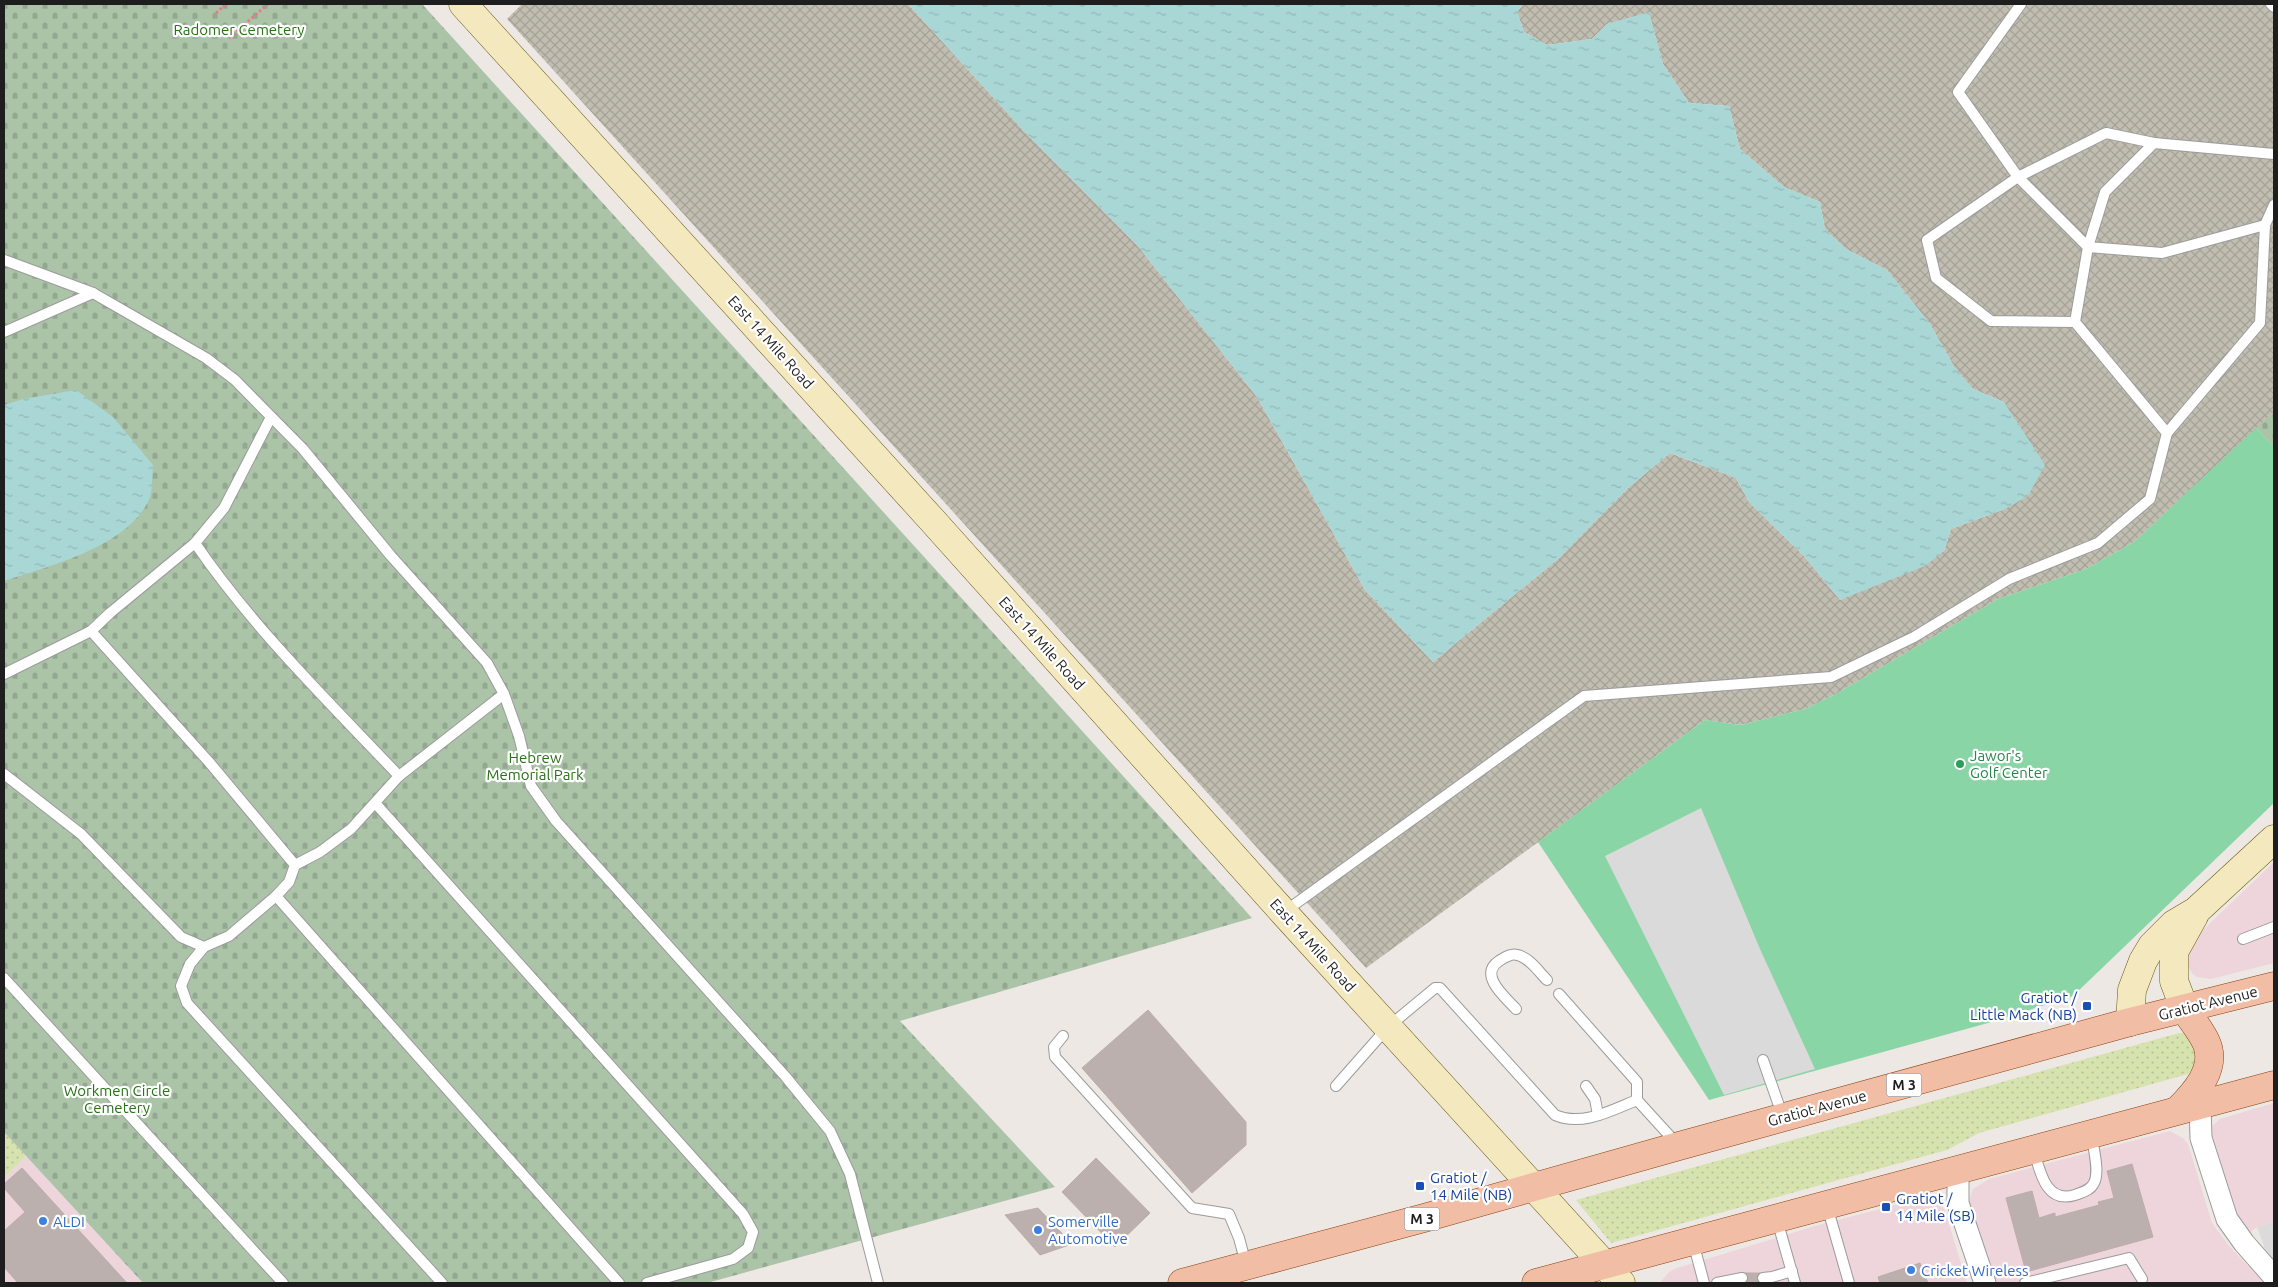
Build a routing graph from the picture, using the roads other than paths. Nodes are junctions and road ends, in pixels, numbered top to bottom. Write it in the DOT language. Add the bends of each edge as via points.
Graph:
graph roads {
  1 [pos="463,4"];
  2 [pos="2020,4"];
  3 [pos="2271,4"];
  4 [pos="2274,8"];
  5 [pos="2154,142"];
  6 [pos="2274,154"];
  7 [pos="2018,177"];
  8 [pos="2274,205"];
  9 [pos="2265,225"];
  10 [pos="2088,247"];
  11 [pos="4,260"];
  12 [pos="94,293"];
  13 [pos="2075,322"];
  14 [pos="4,332"];
  15 [pos="271,417"];
  16 [pos="2167,433"];
  17 [pos="196,543"];
  18 [pos="92,631"];
  19 [pos="4,674"];
  20 [pos="504,694"];
  21 [pos="4,774"];
  22 [pos="399,776"];
  23 [pos="376,804"];
  24 [pos="2274,839"];
  25 [pos="295,865"];
  26 [pos="276,896"];
  27 [pos="2196,911"];
  28 [pos="1284,913"];
  29 [pos="2274,927"];
  30 [pos="2243,939"];
  31 [pos="204,947"];
  32 [pos="4,978"];
  33 [pos="1547,980"];
  34 [pos="2274,986"];
  35 [pos="1559,994"];
  36 [pos="1516,1008"];
  37 [pos="2185,1010"];
  38 [pos="2130,1022"];
  39 [pos="1388,1027"];
  40 [pos="1063,1036"];
  41 [pos="1763,1060"];
  42 [pos="2274,1085"];
  43 [pos="1336,1086"];
  44 [pos="1586,1086"];
  45 [pos="1637,1100"];
  46 [pos="2189,1107"];
  47 [pos="1598,1116"];
  48 [pos="1783,1118"];
  49 [pos="2091,1134"];
  50 [pos="1679,1146"];
  51 [pos="2034,1150"];
  52 [pos="1958,1171"];
  53 [pos="1534,1186"];
  54 [pos="1828,1206"];
  55 [pos="1777,1220"];
  56 [pos="1693,1242"];
  57 [pos="1247,1267"];
  58 [pos="1792,1271"];
  59 [pos="1613,1274"];
  60 [pos="2274,1277"];
  61 [pos="1742,1278"];
  62 [pos="1763,1278"];
  63 [pos="2142,1279"];
  64 [pos="282,1283"];
  65 [pos="442,1283"];
  66 [pos="619,1283"];
  67 [pos="647,1283"];
  68 [pos="878,1283"];
  69 [pos="1182,1283"];
  70 [pos="1536,1283"];
  71 [pos="1704,1283"];
  72 [pos="1717,1283"];
  73 [pos="1796,1283"];
  74 [pos="1849,1283"];
  75 [pos="1985,1283"];
  76 [pos="2025,1283"];
  1 -- 28 [label="main road, East 14 Mile Road"];
  2 -- 7 [label="lane" via="1958,92"];
  3 -- 4 [label="lane"];
  5 -- 6 [label="lane"];
  5 -- 7 [label="lane" via="2106,133"];
  5 -- 10 [label="lane" via="2105,192"];
  7 -- 10 [label="lane"];
  7 -- 13 [label="lane" via="1927,240 1936,278 1991,321"];
  8 -- 9 [label="lane"];
  9 -- 10 [label="lane" via="2162,253"];
  9 -- 16 [label="lane" via="2260,323"];
  10 -- 13 [label="lane"];
  11 -- 12 [label="lane"];
  12 -- 14 [label="lane"];
  12 -- 15 [label="lane" via="206,358 235,380"];
  13 -- 16 [label="lane"];
  15 -- 17 [label="lane" via="224,508"];
  15 -- 20 [label="lane" via="303,449 391,556 487,663"];
  16 -- 28 [label="lane" via="2150,499 2098,543 2009,578 1914,638 1831,678 1584,696"];
  17 -- 18 [label="lane"];
  17 -- 22 [label="lane" via="216,574 298,669"];
  18 -- 19 [label="lane"];
  18 -- 25 [label="lane" via="209,762"];
  20 -- 22 [label="lane"];
  20 -- 68 [label="lane" via="532,786 556,821 785,1076 830,1131 850,1174"];
  21 -- 31 [label="lane" via="81,834 181,937"];
  22 -- 23 [label="lane"];
  23 -- 25 [label="lane" via="352,828 320,852"];
  23 -- 67 [label="lane" via="742,1214 753,1232 748,1248 732,1259"];
  24 -- 27 [label="main road"];
  25 -- 26 [label="lane" via="289,882"];
  26 -- 31 [label="lane" via="229,936"];
  26 -- 66 [label="lane"];
  27 -- 37 [label="main road" via="2174,952 2174,981"];
  27 -- 38 [label="main road" via="2174,924 2152,946 2143,961 2132,990"];
  28 -- 39 [label="main road, East 14 Mile Road"];
  29 -- 30 [label="lane"];
  31 -- 65 [label="lane" via="190,964 182,986 187,1003"];
  32 -- 64 [label="lane"];
  33 -- 36 [label="lane" via="1517,954 1496,963 1491,970 1492,978 1498,990"];
  34 -- 37 [label="main road, Gratiot Avenue / M 3"];
  35 -- 45 [label="lane" via="1637,1082"];
  37 -- 38 [label="main road, Gratiot Avenue / M 3"];
  37 -- 46 [label="main road" via="2207,1044 2209,1057 2206,1072"];
  38 -- 48 [label="main road, Gratiot Avenue / M 3"];
  39 -- 43 [label="lane"];
  39 -- 47 [label="lane" via="1435,988 1440,988 1556,1115 1579,1120"];
  39 -- 53 [label="main road, East 14 Mile Road"];
  40 -- 57 [label="lane" via="1054,1047 1055,1057 1192,1208 1229,1214"];
  41 -- 48 [label="lane"];
  42 -- 46 [label="main road"];
  44 -- 47 [label="lane" via="1595,1099"];
  45 -- 47 [label="lane"];
  45 -- 50 [label="lane"];
  46 -- 49 [label="main road"];
  46 -- 60 [label="street" via="2227,1219 2244,1244"];
  48 -- 50 [label="main road, Gratiot Avenue / M 3"];
  49 -- 51 [label="main road"];
  49 -- 51 [label="lane" via="2094,1182 2087,1191 2070,1196 2057,1196 2049,1190"];
  50 -- 53 [label="main road, Gratiot Avenue / M 3"];
  51 -- 52 [label="main road"];
  52 -- 54 [label="main road"];
  52 -- 75 [label="street" via="1958,1203"];
  53 -- 57 [label="main road, M 3"];
  53 -- 59 [label="main road, East 14 Mile Road"];
  54 -- 55 [label="main road"];
  54 -- 74 [label="lane"];
  55 -- 56 [label="main road"];
  55 -- 58 [label="lane"];
  56 -- 59 [label="main road"];
  56 -- 71 [label="lane"];
  57 -- 69 [label="main road, M 3"];
  58 -- 62 [label="lane"];
  58 -- 73 [label="lane"];
  59 -- 70 [label="main road"];
  61 -- 72 [label="lane"];
  63 -- 76 [label="lane" via="2129,1258"];
}
